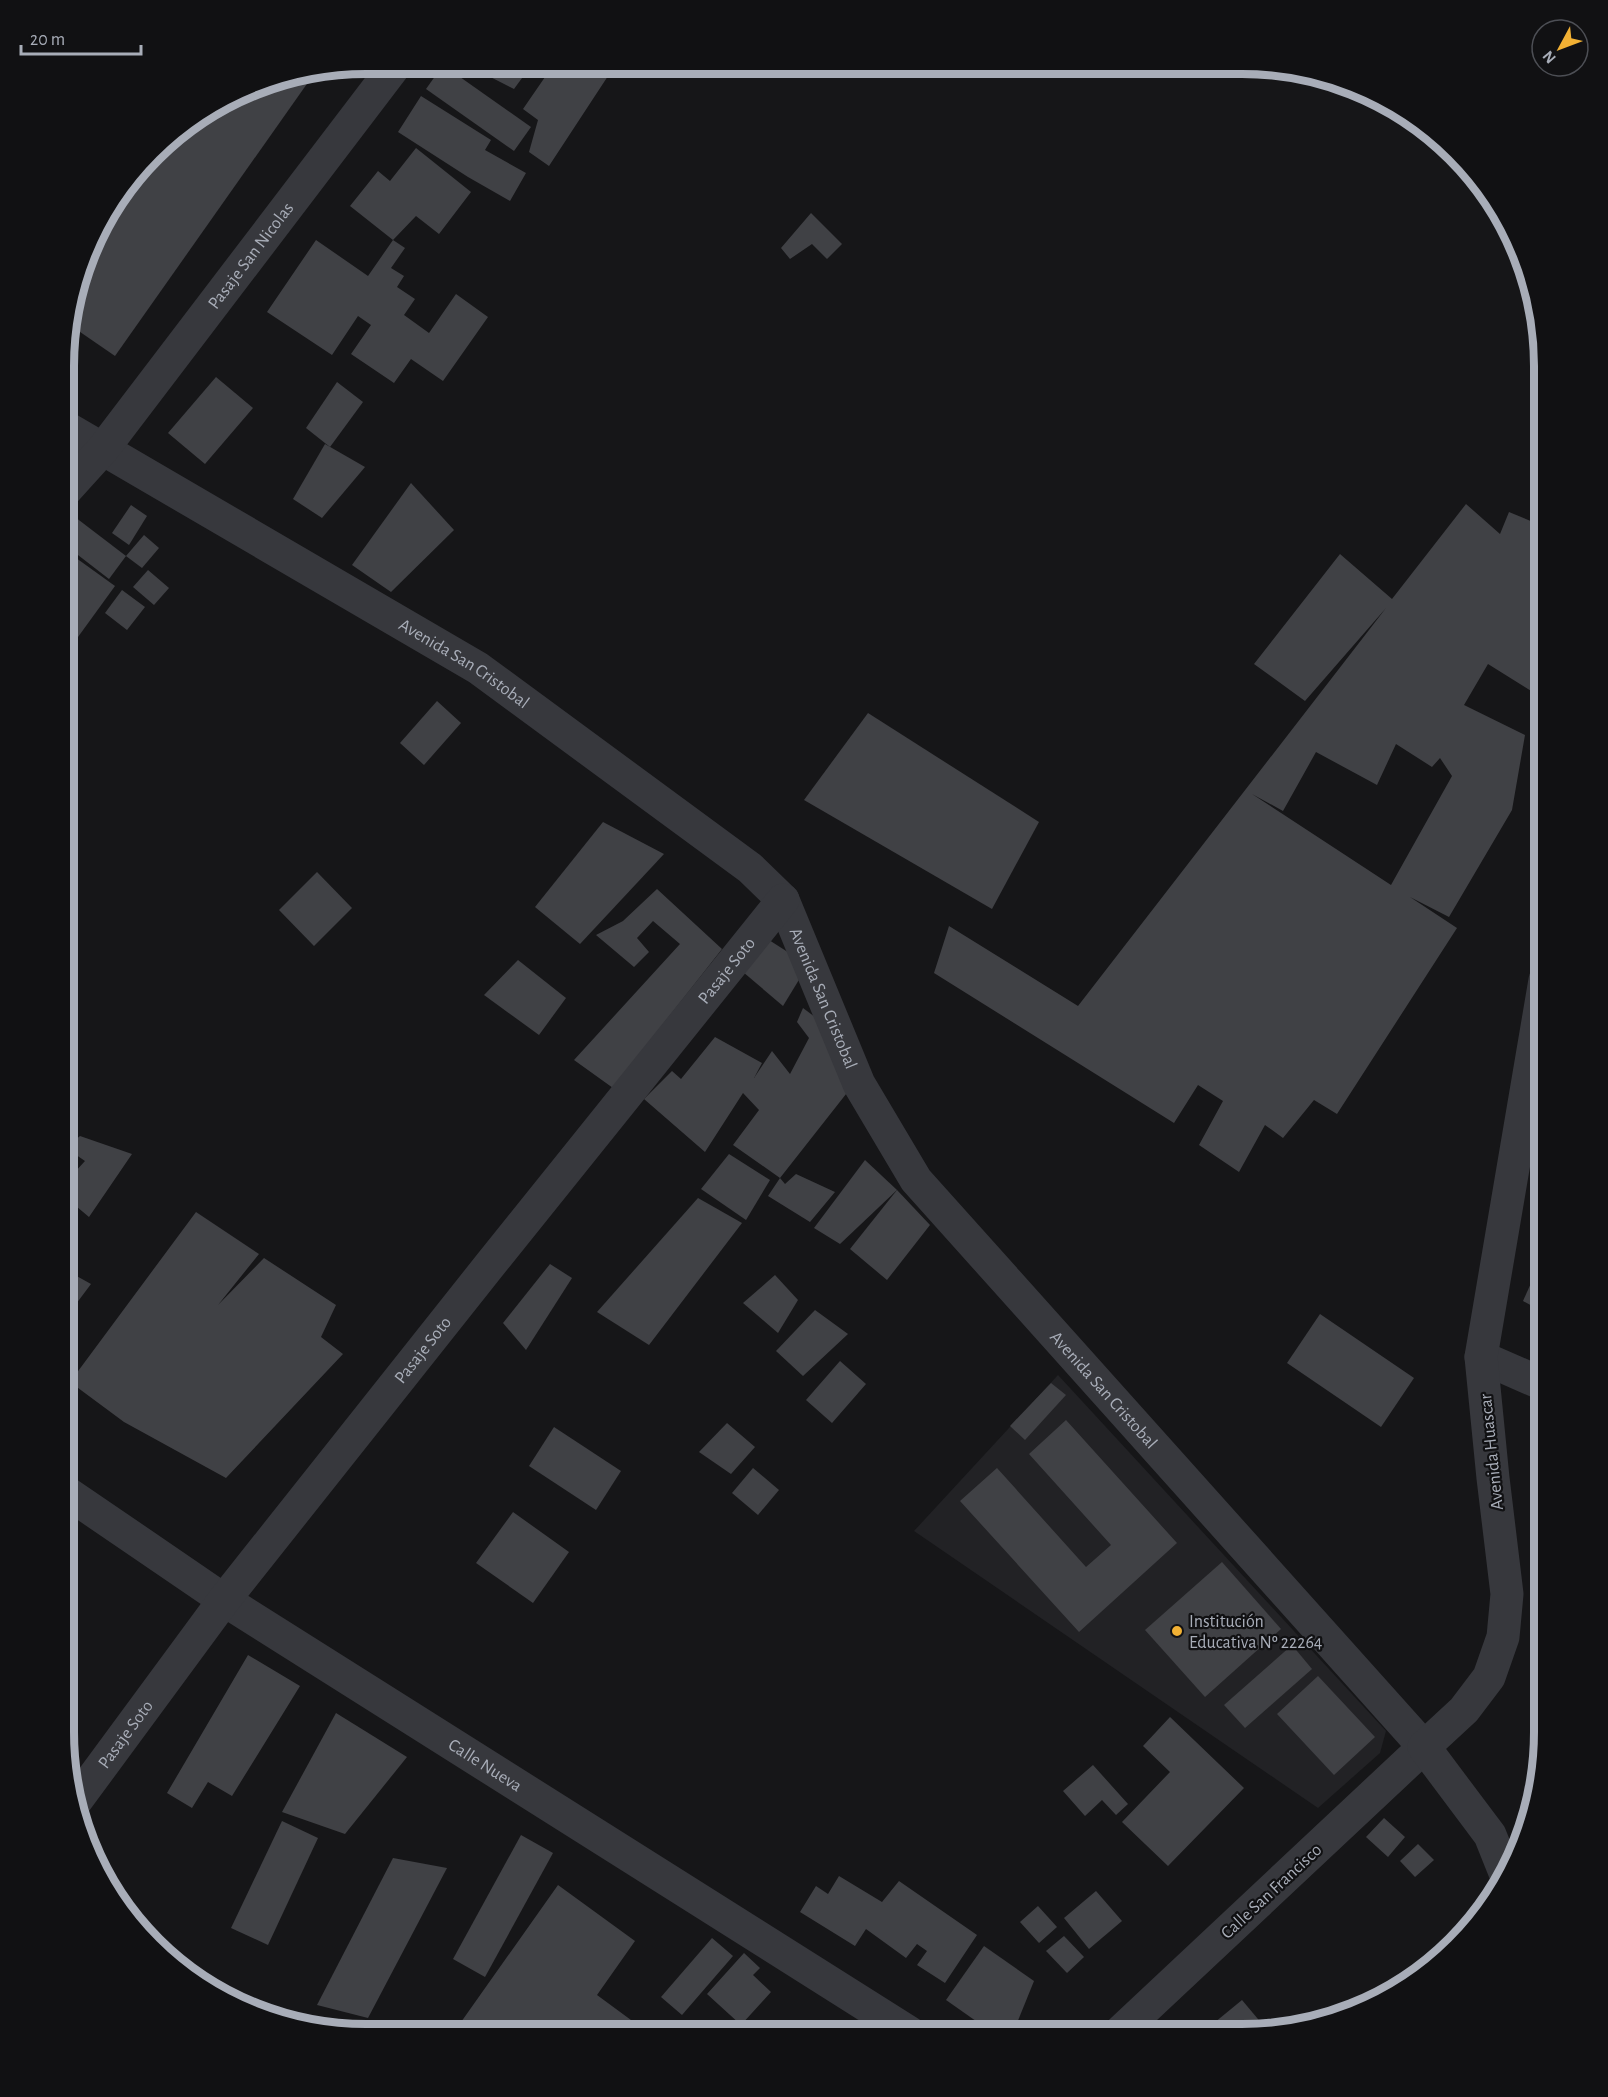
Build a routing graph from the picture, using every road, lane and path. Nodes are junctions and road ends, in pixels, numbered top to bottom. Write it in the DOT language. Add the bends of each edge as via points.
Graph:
graph roads {
  1 [pos="389,74"];
  2 [pos="73,431"];
  3 [pos="104,449"];
  4 [pos="73,482"];
  5 [pos="783,900"];
  6 [pos="1535,1039"];
  7 [pos="1481,1357"];
  8 [pos="1535,1380"];
  9 [pos="73,1497"];
  10 [pos="224,1600"];
  11 [pos="1424,1747"];
  12 [pos="80,1795"];
  13 [pos="1502,1865"];
  14 [pos="896,2024"];
  15 [pos="1129,2024"];
  1 -- 3 [label="street, Pasaje San Nicolas"];
  2 -- 3 [label="street, Avenida San Cristobal"];
  3 -- 4 [label="street, Pasaje San Nicolas"];
  3 -- 5 [label="street, Avenida San Cristobal" via="478,668 750,868"];
  5 -- 10 [label="street, Pasaje Soto"];
  5 -- 11 [label="street, Avenida San Cristobal" via="859,1084 916,1180"];
  6 -- 7 [label="street, Avenida Huascar"];
  7 -- 8 [label="street"];
  7 -- 11 [label="street, Avenida Huascar" via="1507,1594 1503,1636 1489,1677 1464,1710"];
  9 -- 10 [label="street, Calle Nueva"];
  10 -- 12 [label="street, Pasaje Soto"];
  10 -- 14 [label="street, Calle Nueva"];
  11 -- 13 [label="street" via="1490,1835"];
  11 -- 15 [label="street, Calle San Francisco"];
}
